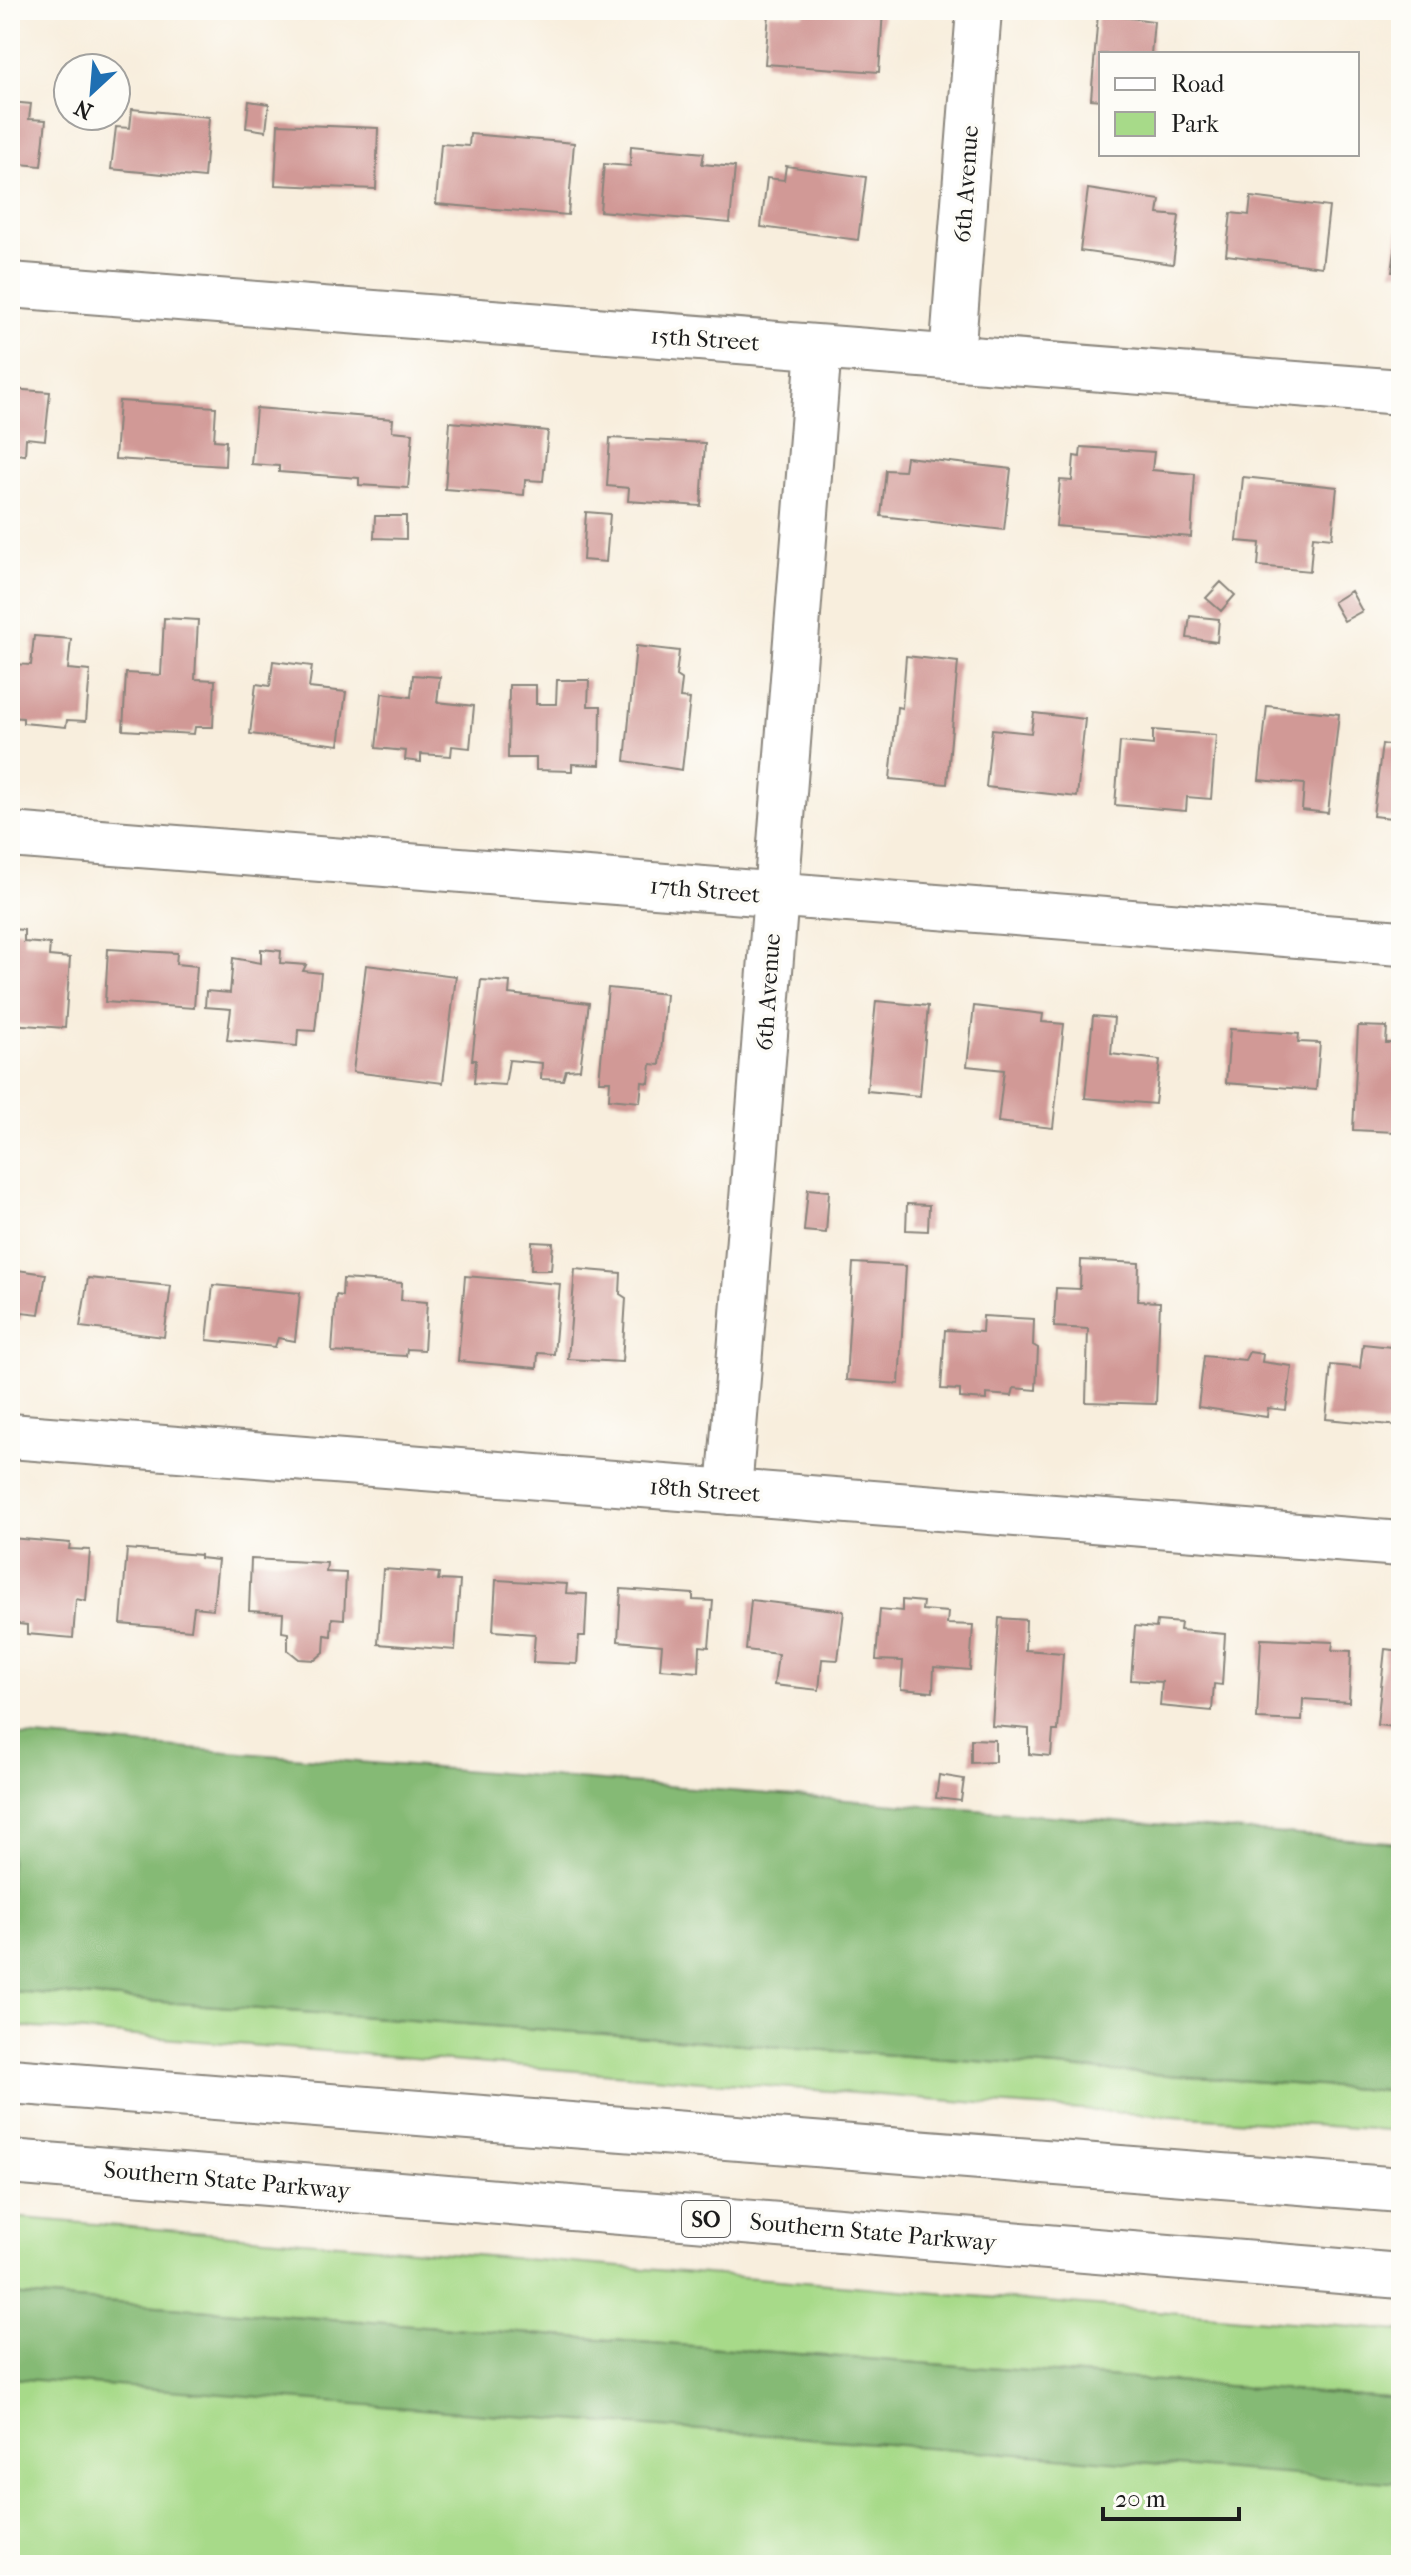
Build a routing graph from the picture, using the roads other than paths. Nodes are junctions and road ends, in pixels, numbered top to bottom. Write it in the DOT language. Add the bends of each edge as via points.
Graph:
graph roads {
  1 [pos="979,10"];
  2 [pos="10,285"];
  3 [pos="819,348"];
  4 [pos="952,357"];
  5 [pos="1401,392"];
  6 [pos="10,835"];
  7 [pos="776,896"];
  8 [pos="1401,943"];
  9 [pos="10,1436"];
  10 [pos="729,1492"];
  11 [pos="1401,1544"];
  12 [pos="10,2081"];
  13 [pos="10,2162"];
  14 [pos="1401,2190"];
  15 [pos="1401,2276"];
  1 -- 4 [label="main road, 6th Avenue"];
  2 -- 3 [label="main road, 15th Street"];
  3 -- 4 [label="main road, 15th Street"];
  3 -- 7 [label="main road, 6th Avenue"];
  4 -- 5 [label="main road, 15th Street"];
  6 -- 7 [label="main road, 17th Street"];
  7 -- 8 [label="main road, 17th Street"];
  7 -- 10 [label="main road, 6th Avenue"];
  9 -- 10 [label="main road, 18th Street"];
  10 -- 11 [label="main road, 18th Street"];
  12 -- 14 [label="main road"];
  13 -- 15 [label="main road, Southern State Parkway / SO"];
}
